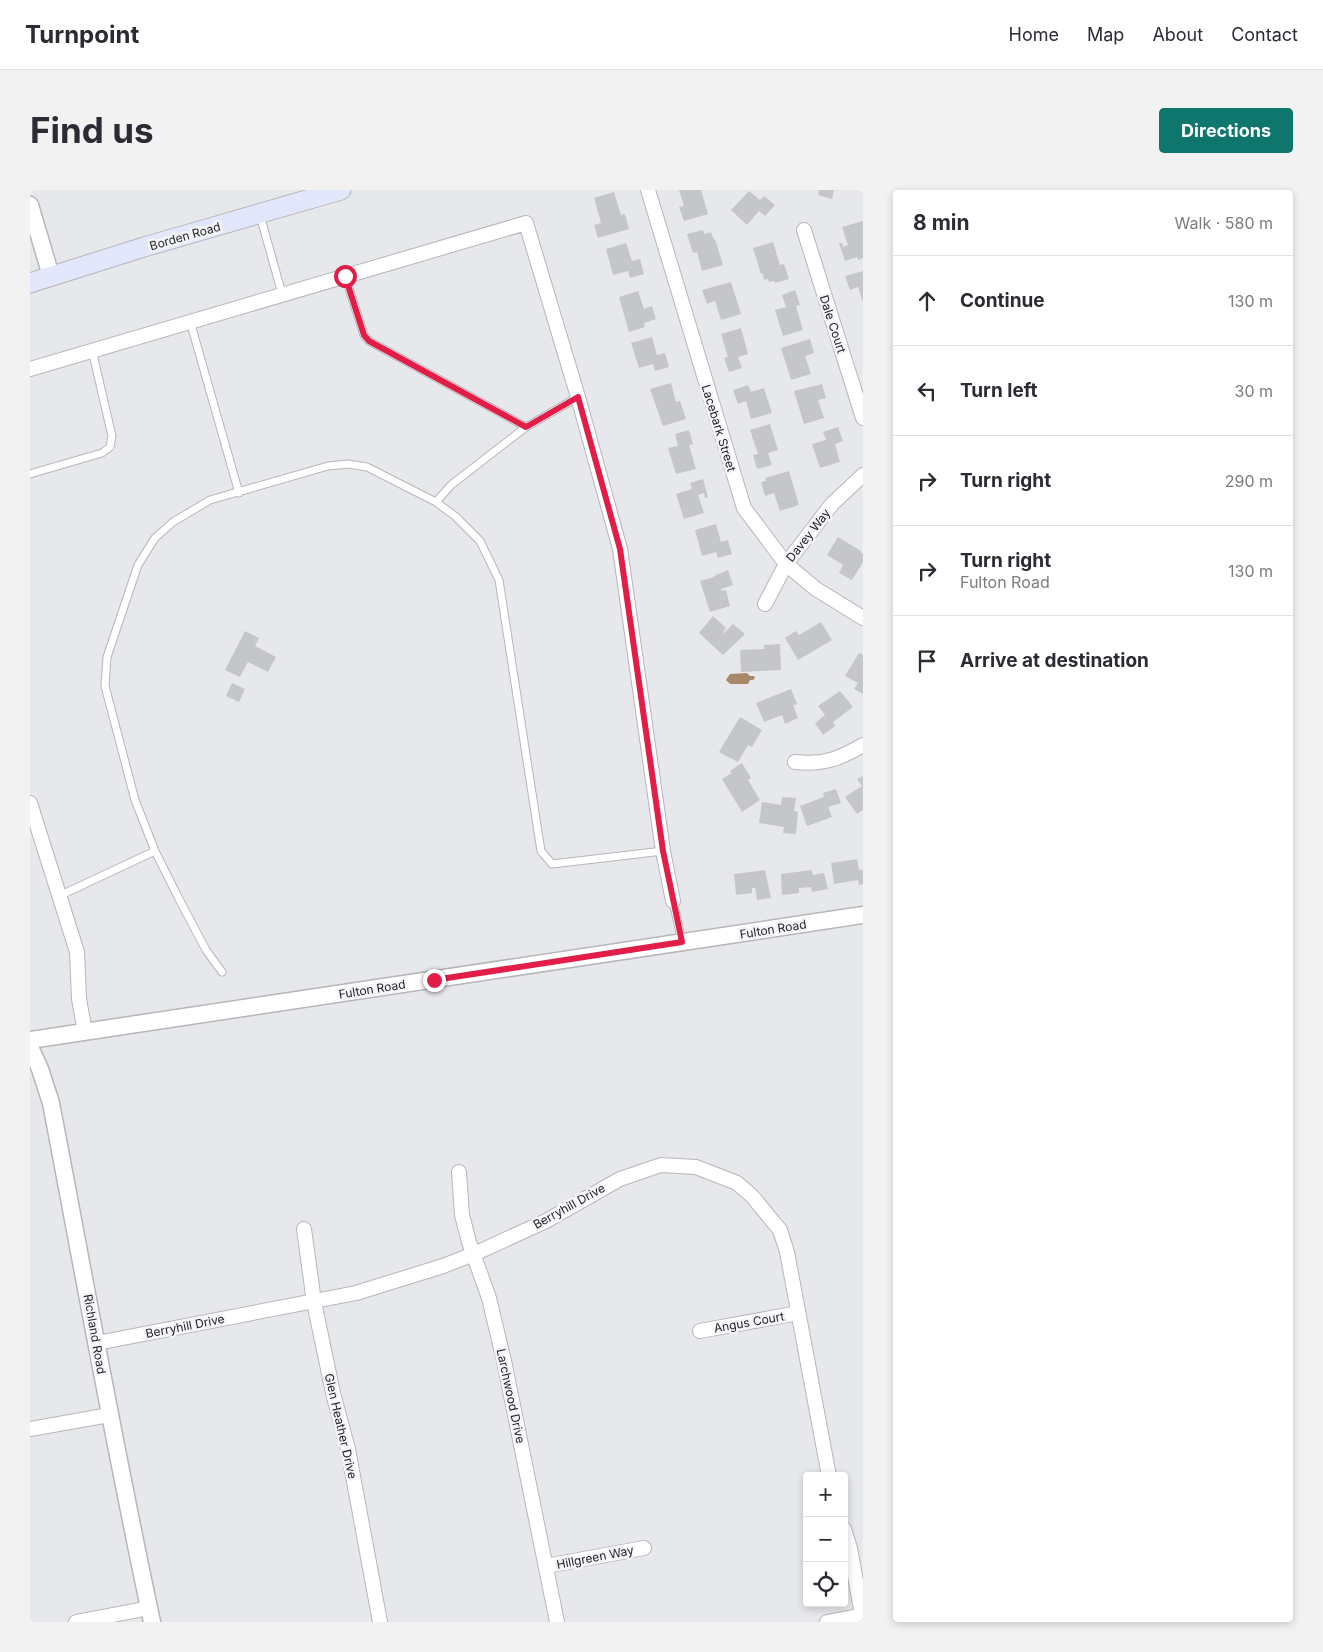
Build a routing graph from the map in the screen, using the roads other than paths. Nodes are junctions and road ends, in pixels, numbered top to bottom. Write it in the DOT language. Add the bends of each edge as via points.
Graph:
graph roads {
  1 [pos="341,190"];
  2 [pos="648,190"];
  3 [pos="30,205"];
  4 [pos="260,214"];
  5 [pos="804,230"];
  6 [pos="51,276"];
  7 [pos="345,276"];
  8 [pos="30,283"];
  9 [pos="282,294"];
  10 [pos="190,321"];
  11 [pos="92,350"];
  12 [pos="30,369"];
  13 [pos="578,397"];
  14 [pos="863,418"];
  15 [pos="526,427"];
  16 [pos="30,474"];
  17 [pos="863,475"];
  18 [pos="239,493"];
  19 [pos="436,502"];
  20 [pos="786,564"];
  21 [pos="765,604"];
  22 [pos="863,618"];
  23 [pos="863,745"];
  24 [pos="796,762"];
  25 [pos="30,803"];
  26 [pos="156,851"];
  27 [pos="663,851"];
  28 [pos="59,896"];
  29 [pos="673,901"];
  30 [pos="863,915"];
  31 [pos="682,942"];
  32 [pos="222,972"];
  33 [pos="85,1032"];
  34 [pos="30,1040"];
  35 [pos="30,1047"];
  36 [pos="459,1172"];
  37 [pos="304,1229"];
  38 [pos="474,1254"];
  39 [pos="314,1302"];
  40 [pos="798,1313"];
  41 [pos="700,1331"];
  42 [pos="97,1343"];
  43 [pos="109,1415"];
  44 [pos="30,1428"];
  45 [pos="828,1472"];
  46 [pos="848,1542"];
  47 [pos="644,1548"];
  48 [pos="546,1566"];
  49 [pos="150,1615"];
  50 [pos="863,1615"];
  51 [pos="76,1622"];
  52 [pos="380,1622"];
  53 [pos="556,1622"];
  54 [pos="827,1622"];
  1 -- 4 [label="main road, Borden Road"];
  2 -- 20 [label="street, Lacebark Street" via="744,508"];
  3 -- 6 [label="street"];
  4 -- 6 [label="main road, Borden Road"];
  4 -- 9 [label="lane"];
  5 -- 14 [label="street, Dale Court"];
  6 -- 8 [label="main road, Borden Road"];
  7 -- 9 [label="street"];
  7 -- 13 [label="street" via="526,223"];
  7 -- 15 [label="lane" via="364,335 369,341"];
  9 -- 10 [label="street"];
  10 -- 11 [label="street"];
  10 -- 18 [label="lane"];
  11 -- 12 [label="street"];
  11 -- 16 [label="lane" via="112,436 110,447 102,453"];
  13 -- 15 [label="lane"];
  13 -- 27 [label="street" via="620,549"];
  15 -- 19 [label="lane" via="451,485"];
  17 -- 20 [label="street, Davey Way" via="832,504"];
  18 -- 19 [label="lane" via="328,466 348,464 367,467"];
  18 -- 26 [label="lane" via="210,500 173,522 156,538 138,565 107,657 105,686 135,800"];
  19 -- 27 [label="lane" via="480,541 499,580 541,851 552,864"];
  20 -- 21 [label="street, Davey Way"];
  20 -- 22 [label="street, Lacebark Street"];
  23 -- 24 [label="street" via="840,758"];
  25 -- 28 [label="street"];
  26 -- 28 [label="lane"];
  26 -- 32 [label="lane" via="206,950"];
  27 -- 29 [label="street"];
  28 -- 33 [label="street" via="77,952 79,999"];
  29 -- 31 [label="lane"];
  30 -- 31 [label="street, Fulton Road"];
  31 -- 33 [label="street, Fulton Road"];
  33 -- 34 [label="street, Fulton Road"];
  35 -- 42 [label="street, Richland Road" via="51,1103"];
  36 -- 38 [label="street, Larchwood Drive" via="462,1215"];
  37 -- 39 [label="street, Glen Heather Drive"];
  38 -- 39 [label="street, Berryhill Drive" via="356,1293"];
  38 -- 40 [label="street, Berryhill Drive" via="546,1221 620,1179 661,1165 696,1167 737,1183 780,1230"];
  38 -- 48 [label="street, Larchwood Drive" via="489,1298 504,1361"];
  39 -- 42 [label="street, Berryhill Drive"];
  39 -- 52 [label="street, Glen Heather Drive" via="332,1393 348,1449"];
  40 -- 41 [label="street, Angus Court"];
  40 -- 45 [label="street, Berryhill Drive"];
  42 -- 43 [label="street, Richland Road"];
  43 -- 44 [label="street"];
  43 -- 49 [label="street, Richland Road"];
  46 -- 50 [label="street"];
  47 -- 48 [label="street, Hillgreen Way"];
  48 -- 53 [label="street, Larchwood Drive"];
  49 -- 51 [label="street"];
  50 -- 54 [label="street"];
}
